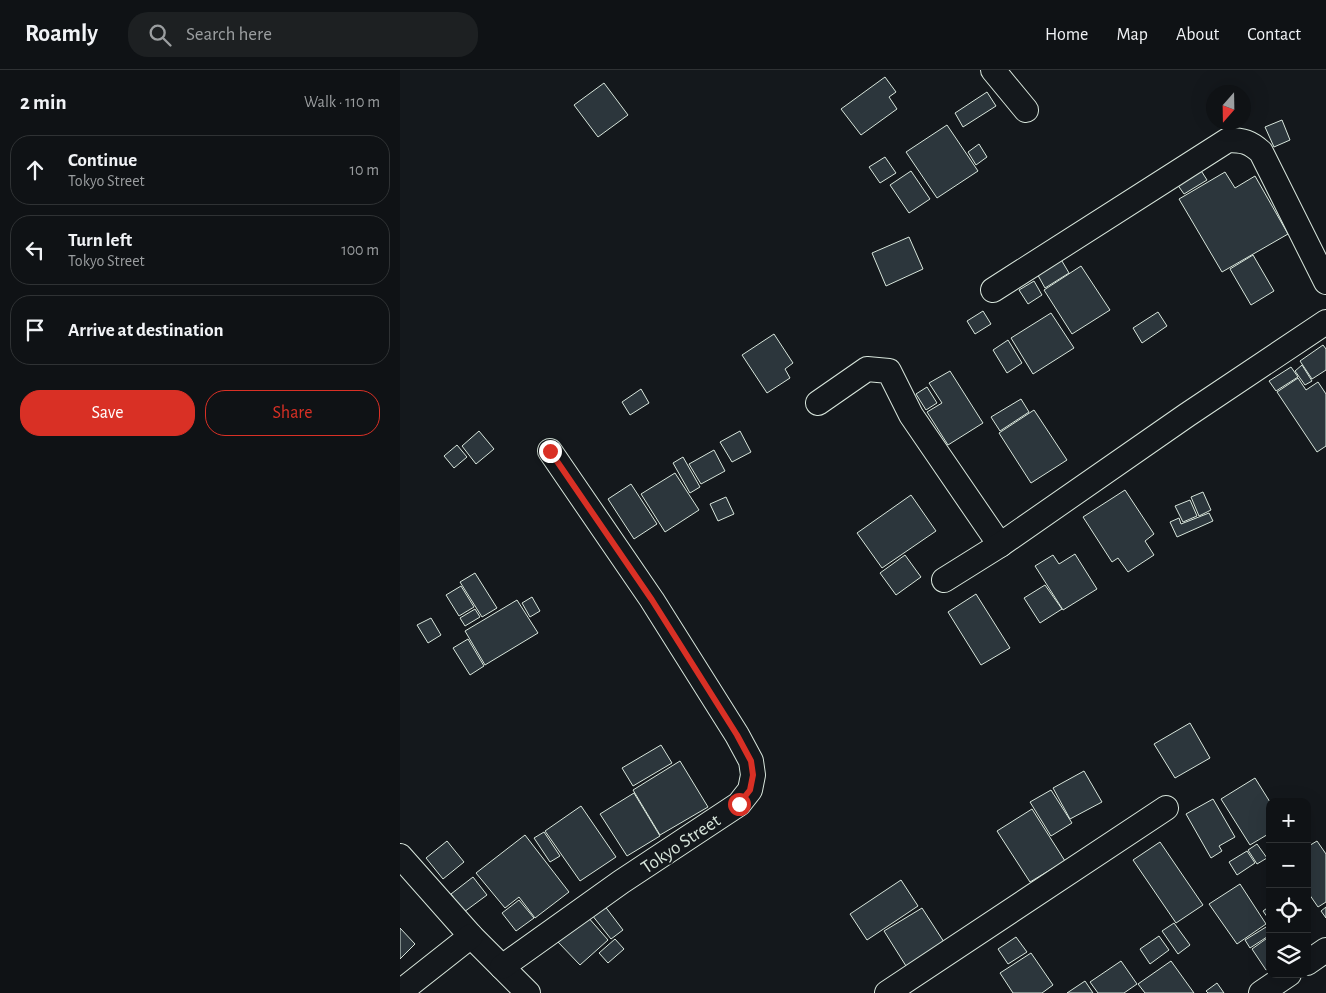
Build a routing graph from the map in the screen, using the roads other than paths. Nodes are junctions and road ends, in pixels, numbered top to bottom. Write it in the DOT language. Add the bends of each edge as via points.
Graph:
graph roads {
  1 [pos="993,70"];
  2 [pos="1026,110"];
  3 [pos="1326,282"];
  4 [pos="993,290"];
  5 [pos="1326,322"];
  6 [pos="818,403"];
  7 [pos="550,451"];
  8 [pos="1000,545"];
  9 [pos="944,580"];
  10 [pos="1166,808"];
  11 [pos="400,856"];
  12 [pos="471,936"];
  13 [pos="1326,950"];
  14 [pos="1311,960"];
  15 [pos="502,967"];
  16 [pos="1283,978"];
  17 [pos="400,992"];
  18 [pos="528,993"];
  19 [pos="887,993"];
  20 [pos="1261,993"];
  1 -- 2 [label="street"];
  3 -- 4 [label="street" via="1261,152 1241,140 1228,140"];
  5 -- 8 [label="street"];
  6 -- 8 [label="street" via="867,369 889,371 911,415"];
  7 -- 15 [label="street, Tokyo Street" via="652,600 732,727 751,761 753,775 750,790 739,804 621,882"];
  8 -- 9 [label="street"];
  10 -- 19 [label="street"];
  11 -- 12 [label="street"];
  12 -- 15 [label="street"];
  12 -- 17 [label="street"];
  13 -- 14 [label="street"];
  15 -- 18 [label="street"];
  16 -- 20 [label="street"];
}
